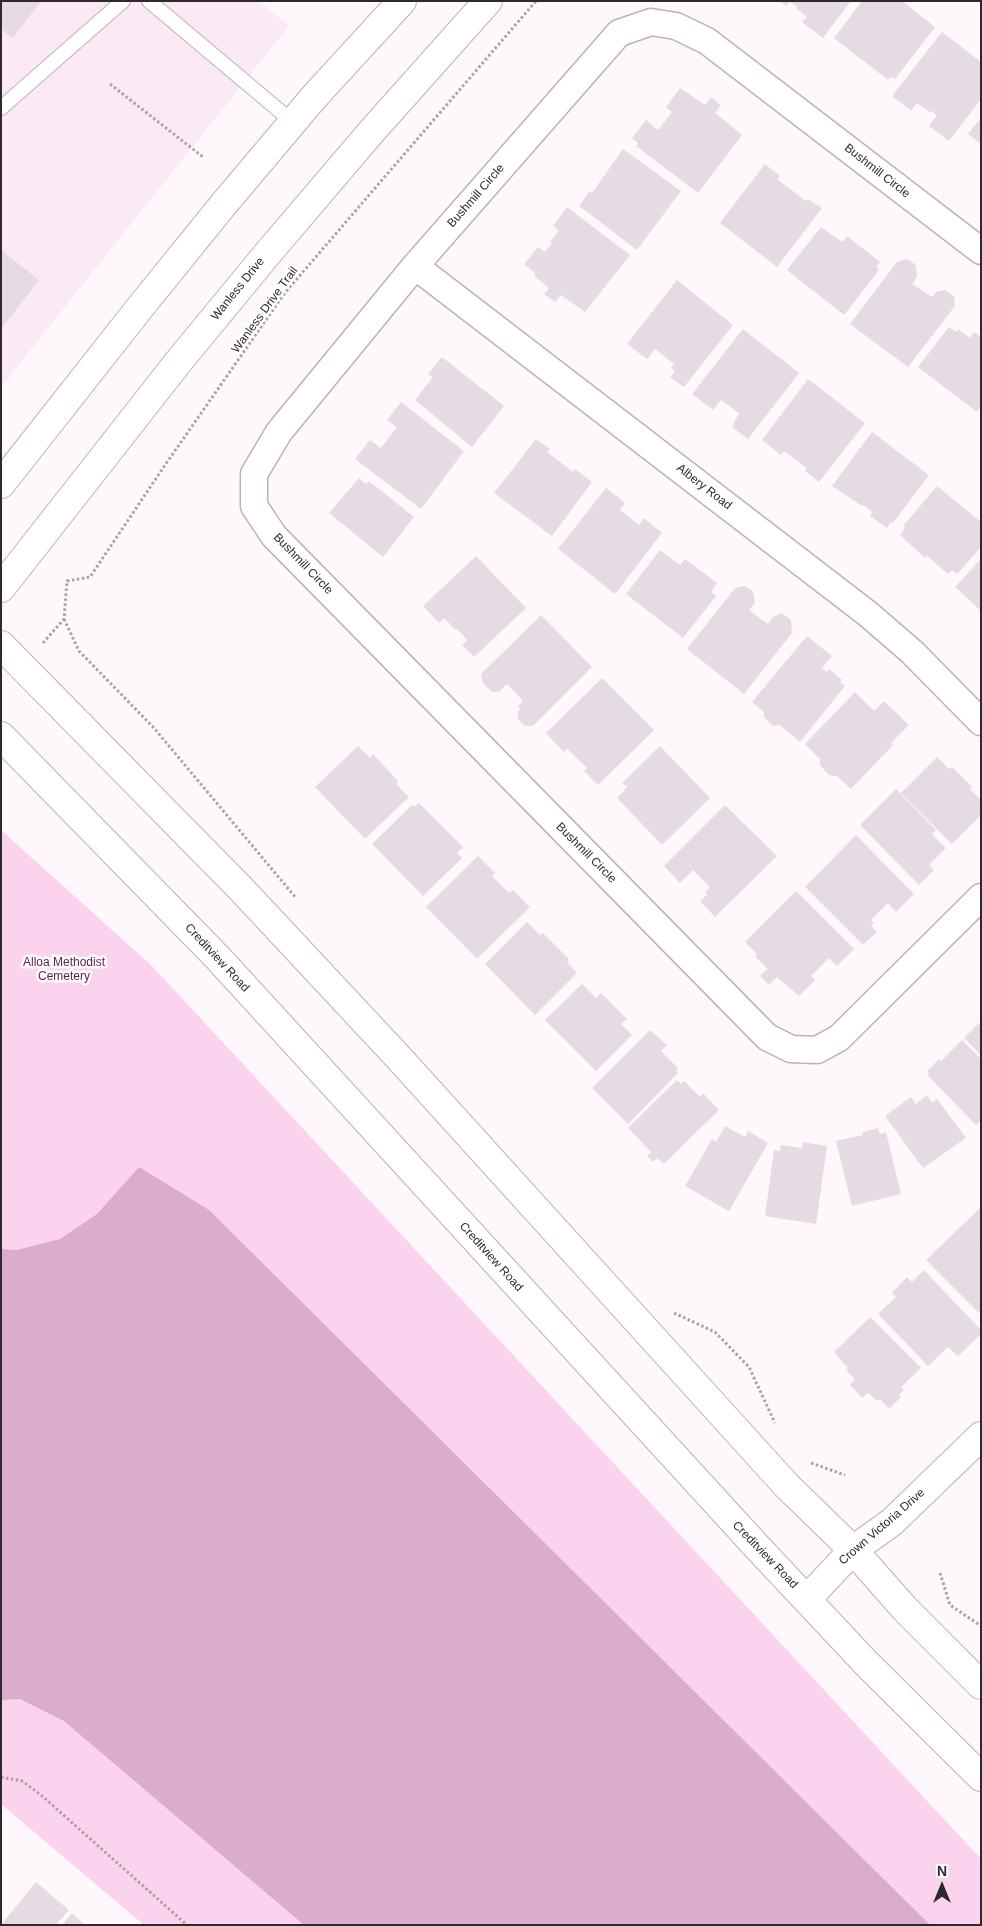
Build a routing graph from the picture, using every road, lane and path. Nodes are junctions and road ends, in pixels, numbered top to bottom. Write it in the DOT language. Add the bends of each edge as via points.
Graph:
graph roads {
  1 [pos="123,1"];
  2 [pos="149,1"];
  3 [pos="402,1"];
  4 [pos="488,1"];
  5 [pos="536,1"];
  6 [pos="110,84"];
  7 [pos="1,108"];
  8 [pos="294,123"];
  9 [pos="203,157"];
  10 [pos="981,251"];
  11 [pos="415,266"];
  12 [pos="1,484"];
  13 [pos="1,588"];
  14 [pos="1,645"];
  15 [pos="981,722"];
  16 [pos="1,736"];
  17 [pos="981,897"];
  18 [pos="301,903"];
  19 [pos="673,1312"];
  20 [pos="777,1426"];
  21 [pos="981,1436"];
  22 [pos="805,1458"];
  23 [pos="845,1475"];
  24 [pos="853,1550"];
  25 [pos="940,1573"];
  26 [pos="807,1599"];
  27 [pos="981,1626"];
  28 [pos="981,1685"];
  29 [pos="1,1777"];
  30 [pos="981,1777"];
  31 [pos="187,1925"];
  1 -- 7 [label="lane"];
  2 -- 8 [label="lane"];
  3 -- 8 [label="main road"];
  4 -- 13 [label="main road, Wanless Drive" via="268,253"];
  5 -- 18 [label="path, Wanless Drive Trail" via="284,294 90,577 66,581 64,619 79,650 154,728"];
  6 -- 9 [label="path"];
  8 -- 12 [label="main road" via="223,205"];
  10 -- 11 [label="street, Bushmill Circle" via="707,41 676,26 651,22 619,32"];
  11 -- 15 [label="street, Albery Road" via="868,614 912,652"];
  11 -- 17 [label="street, Bushmill Circle" via="280,432 254,474 254,506 274,536 767,1037 791,1048 817,1050 839,1038"];
  14 -- 24 [label="main road" via="243,891 400,1058 787,1486"];
  16 -- 26 [label="main road, Creditview Road" via="218,958"];
  19 -- 20 [label="path" via="715,1332 749,1367"];
  21 -- 24 [label="main road, Crown Victoria Drive" via="892,1522"];
  22 -- 23 [label="path" via="811,1464"];
  24 -- 26 [label="main road, Crown Victoria Drive"];
  24 -- 28 [label="main road" via="904,1609"];
  25 -- 27 [label="path" via="950,1605"];
  26 -- 30 [label="main road, Creditview Road"];
  29 -- 31 [label="path" via="22,1781 41,1795"];
}
